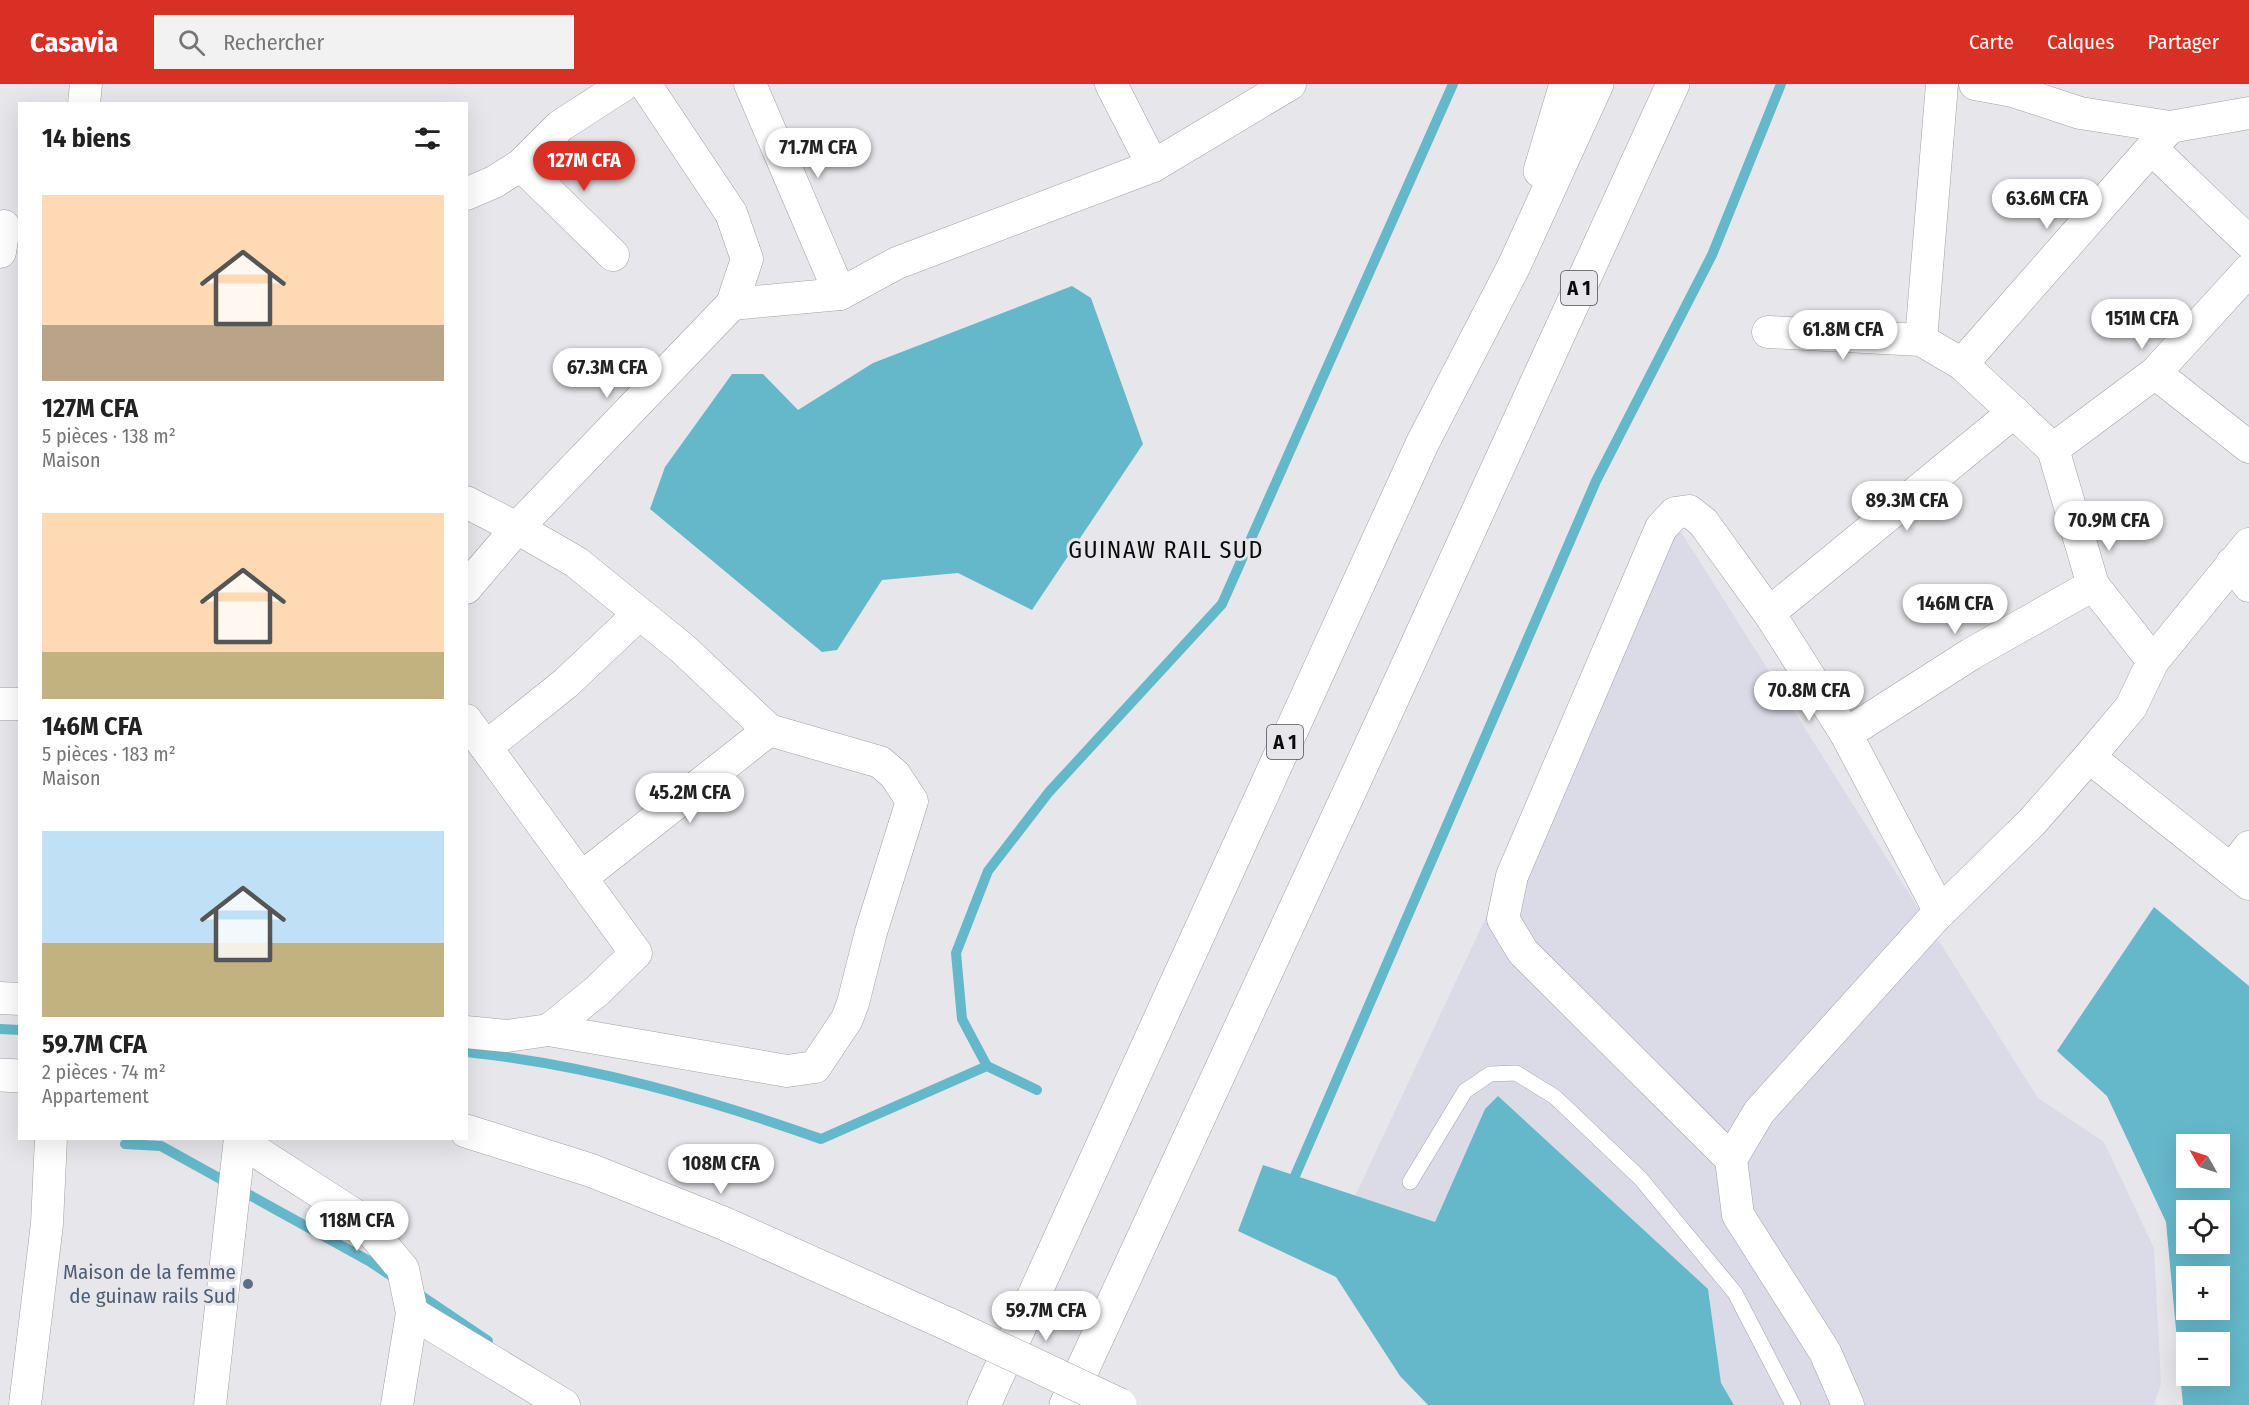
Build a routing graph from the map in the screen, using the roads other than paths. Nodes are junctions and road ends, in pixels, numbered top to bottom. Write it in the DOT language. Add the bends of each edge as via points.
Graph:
graph roads {
  1 [pos="86,84"];
  2 [pos="626,84"];
  3 [pos="645,84"];
  4 [pos="750,84"];
  5 [pos="1112,84"];
  6 [pos="1290,84"];
  7 [pos="1566,84"];
  8 [pos="1597,84"];
  9 [pos="1673,84"];
  10 [pos="1942,84"];
  11 [pos="1975,84"];
  12 [pos="84,102"];
  13 [pos="2249,113"];
  14 [pos="2161,138"];
  15 [pos="521,165"];
  16 [pos="1153,166"];
  17 [pos="468,193"];
  18 [pos="2249,242"];
  19 [pos="613,255"];
  20 [pos="1514,266"];
  21 [pos="2249,270"];
  22 [pos="840,294"];
  23 [pos="732,304"];
  24 [pos="1768,332"];
  25 [pos="1921,340"];
  26 [pos="1962,364"];
  27 [pos="2155,373"];
  28 [pos="2014,412"];
  29 [pos="2249,447"];
  30 [pos="2054,449"];
  31 [pos="468,503"];
  32 [pos="517,528"];
  33 [pos="2243,564"];
  34 [pos="2093,585"];
  35 [pos="468,586"];
  36 [pos="1769,613"];
  37 [pos="638,615"];
  38 [pos="2153,661"];
  39 [pos="0,704"];
  40 [pos="18,704"];
  41 [pos="468,723"];
  42 [pos="769,730"];
  43 [pos="1846,734"];
  44 [pos="486,747"];
  45 [pos="2089,757"];
  46 [pos="2243,867"];
  47 [pos="581,878"];
  48 [pos="1940,912"];
  49 [pos="0,998"];
  50 [pos="18,999"];
  51 [pos="549,1030"];
  52 [pos="468,1032"];
  53 [pos="0,1075"];
  54 [pos="18,1076"];
  55 [pos="468,1132"];
  56 [pos="51,1140"];
  57 [pos="240,1140"];
  58 [pos="1731,1160"];
  59 [pos="1410,1182"];
  60 [pos="412,1312"];
  61 [pos="25,1405"];
  62 [pos="210,1405"];
  63 [pos="397,1405"];
  64 [pos="564,1405"];
  65 [pos="984,1405"];
  66 [pos="1066,1405"];
  67 [pos="1120,1405"];
  68 [pos="1793,1405"];
  69 [pos="1848,1405"];
  1 -- 12 [label="street"];
  2 -- 15 [label="street" via="560,126"];
  3 -- 23 [label="street" via="731,213 747,259"];
  4 -- 22 [label="street"];
  5 -- 16 [label="street"];
  6 -- 16 [label="street"];
  7 -- 20 [label="main road"];
  8 -- 20 [label="main road, A 1"];
  9 -- 66 [label="main road, A 1"];
  10 -- 25 [label="street"];
  11 -- 14 [label="street" via="2013,91"];
  13 -- 14 [label="street"];
  14 -- 18 [label="street"];
  14 -- 26 [label="street"];
  15 -- 17 [label="street"];
  15 -- 19 [label="street"];
  16 -- 22 [label="street" via="897,263"];
  20 -- 65 [label="main road, A 1" via="1423,442"];
  21 -- 27 [label="street"];
  22 -- 23 [label="street"];
  23 -- 32 [label="street"];
  24 -- 25 [label="street"];
  25 -- 26 [label="street"];
  26 -- 28 [label="street"];
  27 -- 29 [label="street"];
  27 -- 30 [label="street"];
  28 -- 30 [label="street"];
  28 -- 36 [label="street"];
  30 -- 34 [label="street"];
  31 -- 32 [label="street"];
  32 -- 35 [label="street"];
  32 -- 37 [label="street" via="576,562"];
  33 -- 38 [label="street"];
  34 -- 38 [label="street"];
  34 -- 43 [label="street" via="1971,654"];
  36 -- 43 [label="street"];
  36 -- 58 [label="street" via="1703,522 1689,511 1675,513 1661,528 1512,876 1503,919 1523,952"];
  37 -- 42 [label="street" via="682,648"];
  37 -- 44 [label="street" via="566,683"];
  38 -- 45 [label="street" via="2131,707"];
  39 -- 40 [label="street"];
  41 -- 44 [label="street"];
  42 -- 47 [label="street"];
  42 -- 51 [label="street" via="880,762 895,775 912,801 870,932 853,1004 815,1067 787,1071"];
  43 -- 48 [label="street"];
  44 -- 47 [label="street"];
  45 -- 46 [label="street"];
  45 -- 48 [label="street" via="2032,822"];
  47 -- 51 [label="street" via="636,953"];
  48 -- 58 [label="street" via="1759,1113"];
  49 -- 50 [label="street"];
  51 -- 52 [label="street" via="507,1036"];
  53 -- 54 [label="main road"];
  55 -- 67 [label="main road, bridge" via="612,1179 723,1223"];
  56 -- 61 [label="street" via="47,1224"];
  57 -- 60 [label="street" via="361,1219 404,1269"];
  57 -- 62 [label="street"];
  58 -- 69 [label="street" via="1738,1215 1825,1352"];
  59 -- 68 [label="lane" via="1464,1090 1490,1074 1516,1073 1555,1097 1641,1179 1735,1293"];
  60 -- 63 [label="street"];
  60 -- 64 [label="street"];
}
